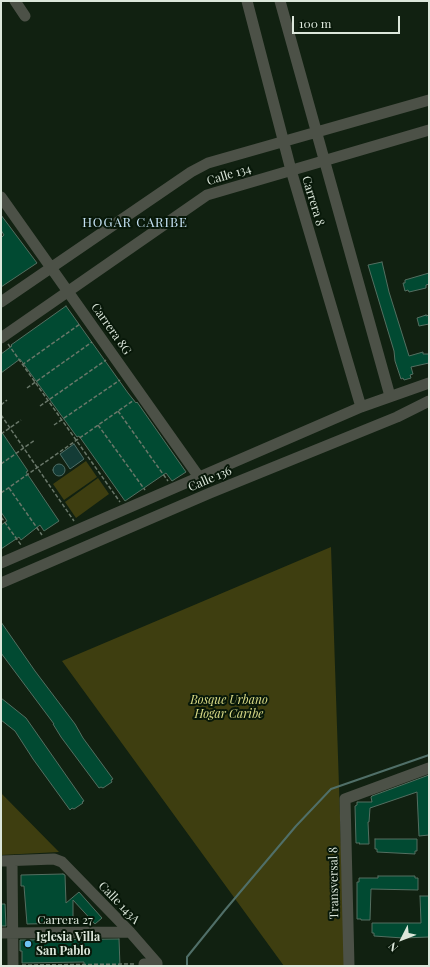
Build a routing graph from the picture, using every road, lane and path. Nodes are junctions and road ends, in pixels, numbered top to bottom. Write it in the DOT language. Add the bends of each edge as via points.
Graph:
graph roads {
  1 [pos="15,1"];
  2 [pos="247,1"];
  3 [pos="280,1"];
  4 [pos="26,16"];
  5 [pos="429,100"];
  6 [pos="429,130"];
  7 [pos="317,132"];
  8 [pos="283,142"];
  9 [pos="325,160"];
  10 [pos="291,170"];
  11 [pos="1,197"];
  12 [pos="52,268"];
  13 [pos="68,291"];
  14 [pos="1,302"];
  15 [pos="84,321"];
  16 [pos="97,339"];
  17 [pos="4,340"];
  18 [pos="110,357"];
  19 [pos="22,365"];
  20 [pos="124,378"];
  21 [pos="35,382"];
  22 [pos="429,383"];
  23 [pos="27,388"];
  24 [pos="390,396"];
  25 [pos="138,397"];
  26 [pos="8,400"];
  27 [pos="48,401"];
  28 [pos="429,401"];
  29 [pos="1,405"];
  30 [pos="40,406"];
  31 [pos="361,407"];
  32 [pos="118,411"];
  33 [pos="1,415"];
  34 [pos="21,420"];
  35 [pos="62,420"];
  36 [pos="54,425"];
  37 [pos="98,425"];
  38 [pos="10,428"];
  39 [pos="1,434"];
  40 [pos="35,440"];
  41 [pos="76,440"];
  42 [pos="24,448"];
  43 [pos="1,464"];
  44 [pos="37,468"];
  45 [pos="199,477"];
  46 [pos="168,481"];
  47 [pos="9,488"];
  48 [pos="145,490"];
  49 [pos="1,493"];
  50 [pos="120,502"];
  51 [pos="1,517"];
  52 [pos="76,524"];
  53 [pos="44,538"];
  54 [pos="22,547"];
  55 [pos="1,563"];
  56 [pos="2,581"];
  57 [pos="429,768"];
  58 [pos="6,861"];
  59 [pos="130,932"];
  60 [pos="1,933"];
  61 [pos="13,933"];
  62 [pos="157,964"];
  63 [pos="13,965"];
  64 [pos="144,965"];
  65 [pos="349,966"];
  1 -- 4 [label="street"];
  2 -- 8 [label="street, Carrera 8"];
  3 -- 7 [label="street, Carrera 8"];
  5 -- 7 [label="street, Calle 134"];
  6 -- 9 [label="street, Calle 134"];
  7 -- 8 [label="street, Calle 134"];
  7 -- 9 [label="street, Carrera 8"];
  8 -- 10 [label="street, Carrera 8"];
  8 -- 12 [label="street, Calle 134" via="208,163 191,172"];
  9 -- 10 [label="street, Calle 134"];
  9 -- 24 [label="street, Carrera 8"];
  10 -- 13 [label="street, Calle 134" via="207,195"];
  10 -- 31 [label="street, Carrera 8"];
  11 -- 12 [label="street, Carrera 8G"];
  12 -- 13 [label="street, Carrera 8G"];
  12 -- 14 [label="street, Calle 134"];
  13 -- 17 [label="street, Calle 134"];
  13 -- 45 [label="street, Carrera 8G"];
  15 -- 19 [label="path"];
  16 -- 21 [label="path"];
  17 -- 19 [label="path"];
  18 -- 27 [label="path"];
  19 -- 21 [label="path"];
  20 -- 35 [label="path"];
  21 -- 23 [label="path"];
  21 -- 27 [label="path"];
  22 -- 24 [label="street, Calle 136"];
  24 -- 31 [label="street, Calle 136"];
  25 -- 32 [label="path"];
  26 -- 29 [label="path"];
  27 -- 30 [label="path"];
  27 -- 35 [label="path"];
  28 -- 56 [label="street, Calle 136" via="397,417"];
  31 -- 45 [label="street, Calle 136"];
  32 -- 37 [label="path"];
  32 -- 46 [label="path"];
  33 -- 38 [label="path"];
  34 -- 38 [label="path"];
  35 -- 36 [label="path"];
  35 -- 41 [label="path"];
  37 -- 41 [label="path"];
  37 -- 48 [label="path"];
  38 -- 39 [label="path"];
  38 -- 42 [label="path"];
  40 -- 42 [label="path"];
  41 -- 44 [label="path"];
  41 -- 50 [label="path"];
  42 -- 43 [label="path"];
  42 -- 44 [label="path"];
  44 -- 47 [label="path"];
  44 -- 52 [label="path"];
  45 -- 55 [label="street, Calle 136"];
  47 -- 49 [label="path"];
  47 -- 53 [label="path"];
  51 -- 54 [label="path"];
  57 -- 65 [label="street, Transversal 8" via="345,799"];
  58 -- 59 [label="street, Calle 143A" via="54,859 62,862"];
  58 -- 61 [label="street"];
  59 -- 61 [label="street, Carrera 27"];
  59 -- 62 [label="street, Calle 143A"];
  60 -- 61 [label="street, Carrera 27"];
  61 -- 63 [label="street"];
  62 -- 64 [label="street, Calle 143A"];
  63 -- 64 [label="path"];
}
